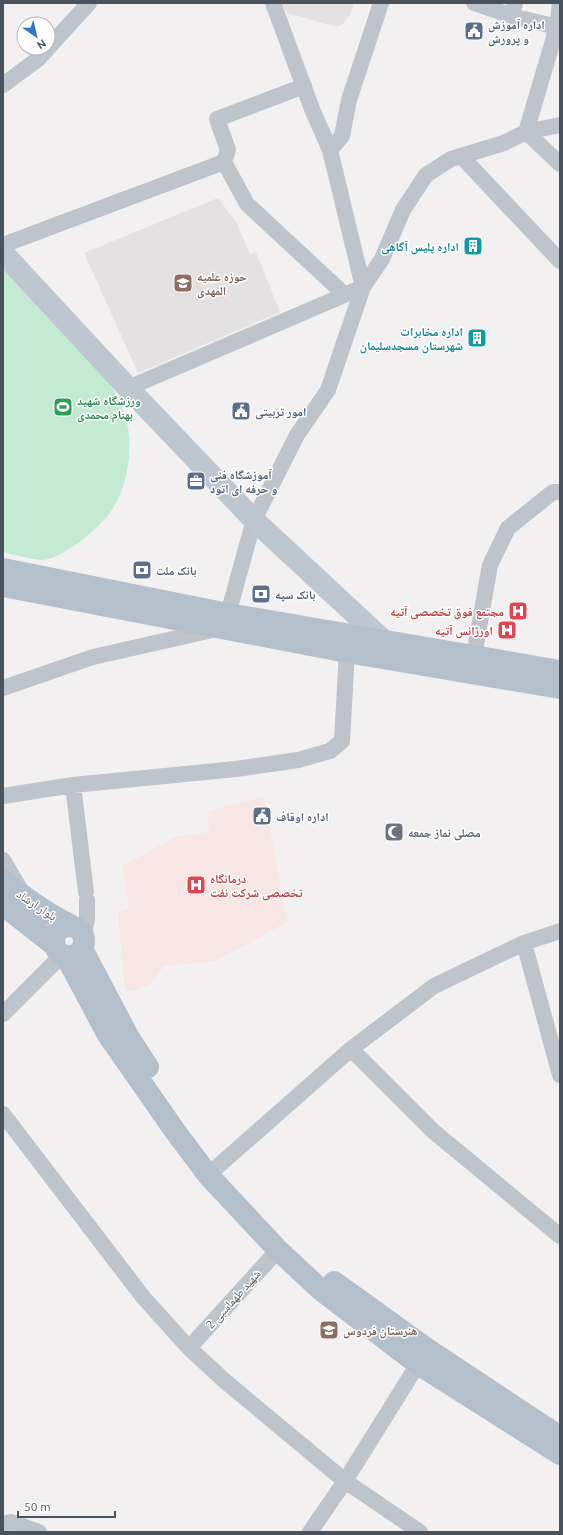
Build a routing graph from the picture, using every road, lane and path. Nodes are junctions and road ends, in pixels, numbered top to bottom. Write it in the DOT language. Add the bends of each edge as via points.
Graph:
graph roads {
  1 [pos="89,3"];
  2 [pos="273,3"];
  3 [pos="381,3"];
  4 [pos="474,3"];
  5 [pos="560,3"];
  6 [pos="514,9"];
  7 [pos="559,28"];
  8 [pos="56,39"];
  9 [pos="41,56"];
  10 [pos="3,85"];
  11 [pos="304,86"];
  12 [pos="560,125"];
  13 [pos="526,132"];
  14 [pos="330,150"];
  15 [pos="461,156"];
  16 [pos="224,162"];
  17 [pos="560,164"];
  18 [pos="3,245"];
  19 [pos="3,252"];
  20 [pos="560,261"];
  21 [pos="363,287"];
  22 [pos="344,294"];
  23 [pos="128,388"];
  24 [pos="560,492"];
  25 [pos="254,520"];
  26 [pos="3,569"];
  27 [pos="3,586"];
  28 [pos="224,621"];
  29 [pos="384,641"];
  30 [pos="347,652"];
  31 [pos="474,656"];
  32 [pos="560,671"];
  33 [pos="3,688"];
  34 [pos="560,688"];
  35 [pos="73,785"];
  36 [pos="3,796"];
  37 [pos="3,860"];
  38 [pos="3,881"];
  39 [pos="26,899"];
  40 [pos="3,905"];
  41 [pos="560,932"];
  42 [pos="524,943"];
  43 [pos="70,945"];
  44 [pos="3,1014"];
  45 [pos="351,1049"];
  46 [pos="560,1075"];
  47 [pos="3,1114"];
  48 [pos="213,1171"];
  49 [pos="560,1236"];
  50 [pos="278,1250"];
  51 [pos="188,1348"];
  52 [pos="418,1364"];
  53 [pos="560,1436"];
  54 [pos="560,1454"];
  55 [pos="345,1481"];
  56 [pos="3,1524"];
  57 [pos="39,1532"];
  58 [pos="310,1532"];
  59 [pos="420,1532"];
  1 -- 8 [label="street"];
  2 -- 11 [label="street"];
  3 -- 14 [label="street" via="349,100 342,136"];
  4 -- 6 [label="street"];
  5 -- 7 [label="street"];
  6 -- 7 [label="street"];
  7 -- 13 [label="street"];
  9 -- 10 [label="street"];
  11 -- 14 [label="street"];
  11 -- 16 [label="street" via="217,119 228,150"];
  12 -- 13 [label="street"];
  13 -- 15 [label="street" via="504,143"];
  13 -- 17 [label="street"];
  14 -- 21 [label="street"];
  15 -- 20 [label="street"];
  15 -- 21 [label="street" via="451,159 426,175 403,210 382,259"];
  16 -- 18 [label="street"];
  16 -- 22 [label="street" via="248,204"];
  19 -- 23 [label="main road"];
  21 -- 22 [label="street"];
  21 -- 25 [label="street" via="328,390 297,435"];
  22 -- 23 [label="street"];
  23 -- 25 [label="main road"];
  24 -- 31 [label="street" via="553,492 508,528 490,565"];
  25 -- 28 [label="street"];
  25 -- 29 [label="main road"];
  26 -- 28 [label="main road"];
  27 -- 28 [label="main road"];
  28 -- 29 [label="main road"];
  28 -- 30 [label="main road"];
  28 -- 33 [label="street" via="93,657"];
  29 -- 31 [label="main road"];
  30 -- 34 [label="main road"];
  30 -- 35 [label="street" via="342,740 330,751 298,760 236,769"];
  31 -- 32 [label="main road"];
  35 -- 36 [label="street"];
  35 -- 43 [label="street" via="87,896 87,919"];
  37 -- 39 [label="street"];
  38 -- 39 [label="main road, بلوار ارشاد"];
  39 -- 43 [label="main road, بلوار ارشاد" via="55,918"];
  40 -- 43 [label="main road, بلوار ارشاد"];
  41 -- 42 [label="street"];
  42 -- 45 [label="street" via="434,986"];
  42 -- 46 [label="street"];
  43 -- 44 [label="street"];
  43 -- 48 [label="main road" via="185,1123"];
  45 -- 48 [label="street"];
  45 -- 49 [label="street" via="434,1131"];
  47 -- 51 [label="street" via="143,1297"];
  48 -- 50 [label="main road"];
  48 -- 53 [label="main road" via="332,1280 428,1349"];
  50 -- 51 [label="street, شهید طهماسبی 2"];
  50 -- 52 [label="main road" via="321,1290"];
  51 -- 55 [label="street"];
  52 -- 54 [label="main road"];
  52 -- 55 [label="street"];
  55 -- 58 [label="street"];
  55 -- 59 [label="street"];
  56 -- 57 [label="street" via="11,1522"];
}
